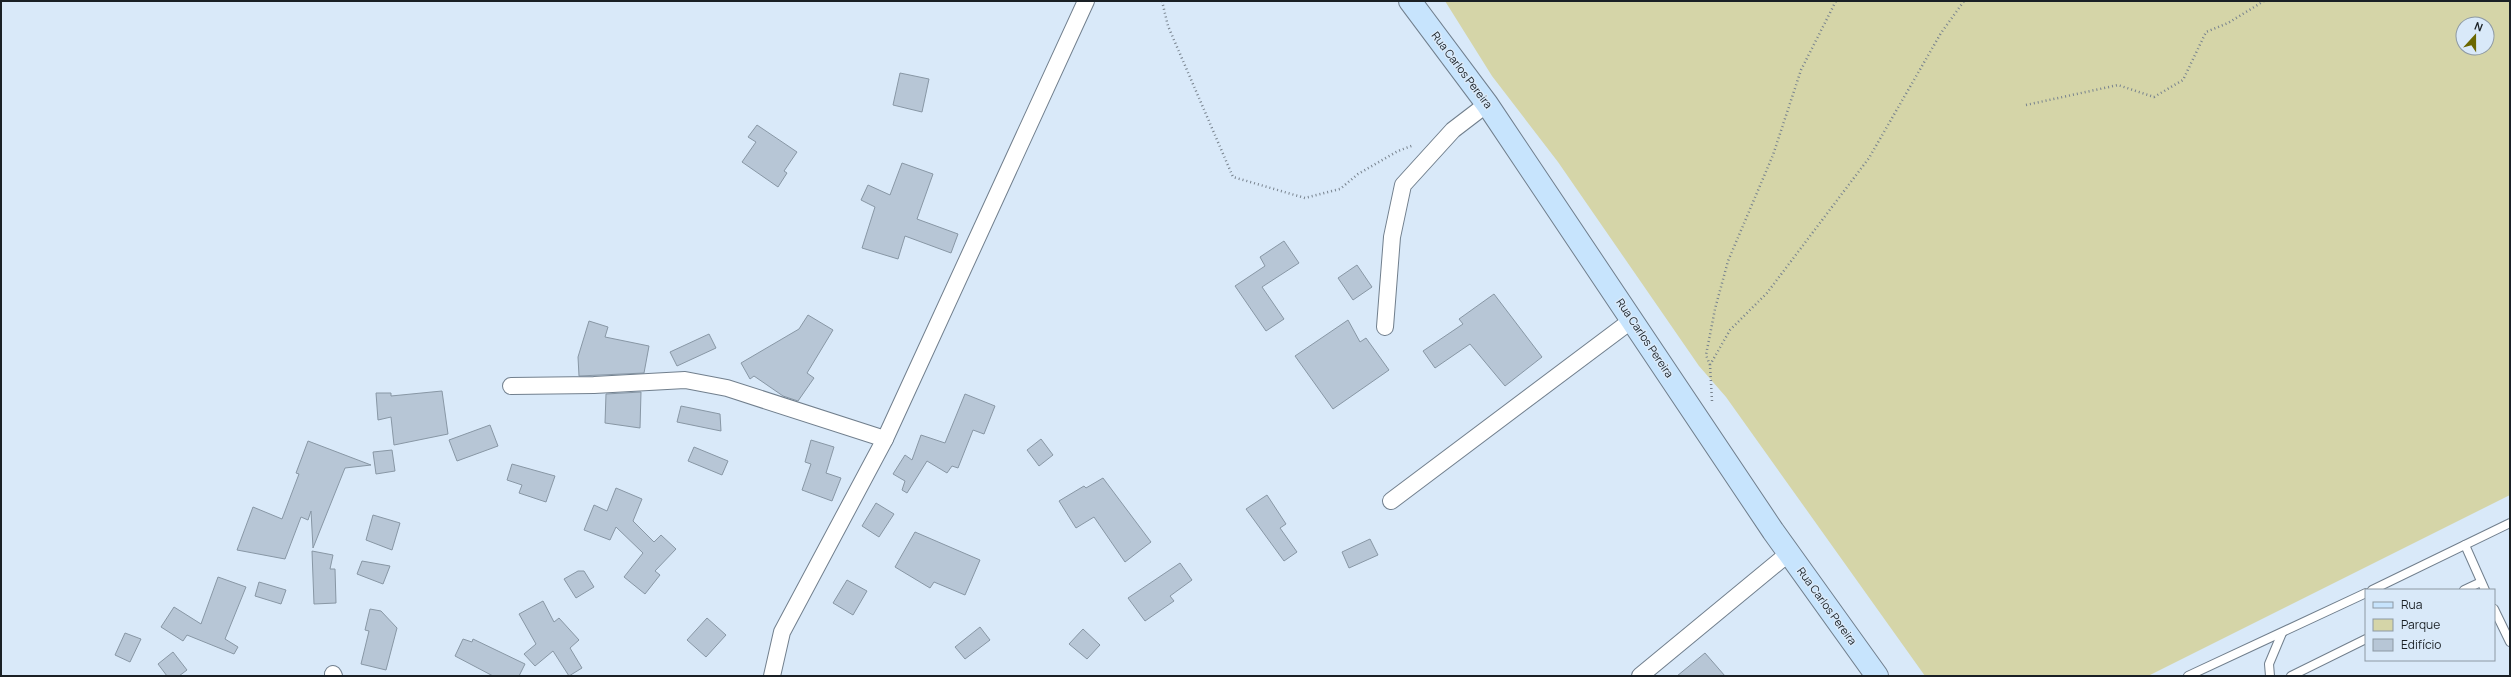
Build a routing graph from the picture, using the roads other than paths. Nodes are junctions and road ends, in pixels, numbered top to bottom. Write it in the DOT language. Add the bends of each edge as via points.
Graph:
graph roads {
  1 [pos="1086,1"];
  2 [pos="1410,1"];
  3 [pos="1487,104"];
  4 [pos="1632,320"];
  5 [pos="1386,328"];
  6 [pos="511,386"];
  7 [pos="885,440"];
  8 [pos="1391,501"];
  9 [pos="2510,523"];
  10 [pos="2465,545"];
  11 [pos="1789,554"];
  12 [pos="2481,582"];
  13 [pos="2374,589"];
  14 [pos="2466,589"];
  15 [pos="2484,589"];
  16 [pos="2365,593"];
  17 [pos="2495,611"];
  18 [pos="2282,633"];
  19 [pos="2365,639"];
  20 [pos="2510,642"];
  21 [pos="772,676"];
  22 [pos="1640,676"];
  23 [pos="1877,676"];
  24 [pos="2188,676"];
  25 [pos="2270,676"];
  26 [pos="2291,676"];
  1 -- 7 [label="street"];
  2 -- 3 [label="main road, Rua Carlos Pereira"];
  3 -- 4 [label="main road, Rua Carlos Pereira"];
  3 -- 5 [label="street" via="1453,130 1404,185 1392,237"];
  4 -- 8 [label="street"];
  4 -- 11 [label="main road, Rua Carlos Pereira"];
  6 -- 7 [label="street" via="685,380 727,388"];
  7 -- 21 [label="street" via="782,632"];
  9 -- 10 [label="lane"];
  10 -- 12 [label="lane"];
  10 -- 13 [label="lane"];
  11 -- 22 [label="street"];
  11 -- 23 [label="main road, Rua Carlos Pereira"];
  12 -- 14 [label="lane"];
  12 -- 15 [label="lane"];
  16 -- 18 [label="lane"];
  17 -- 20 [label="lane"];
  18 -- 24 [label="lane"];
  18 -- 25 [label="lane" via="2269,664"];
  19 -- 26 [label="lane"];
}
